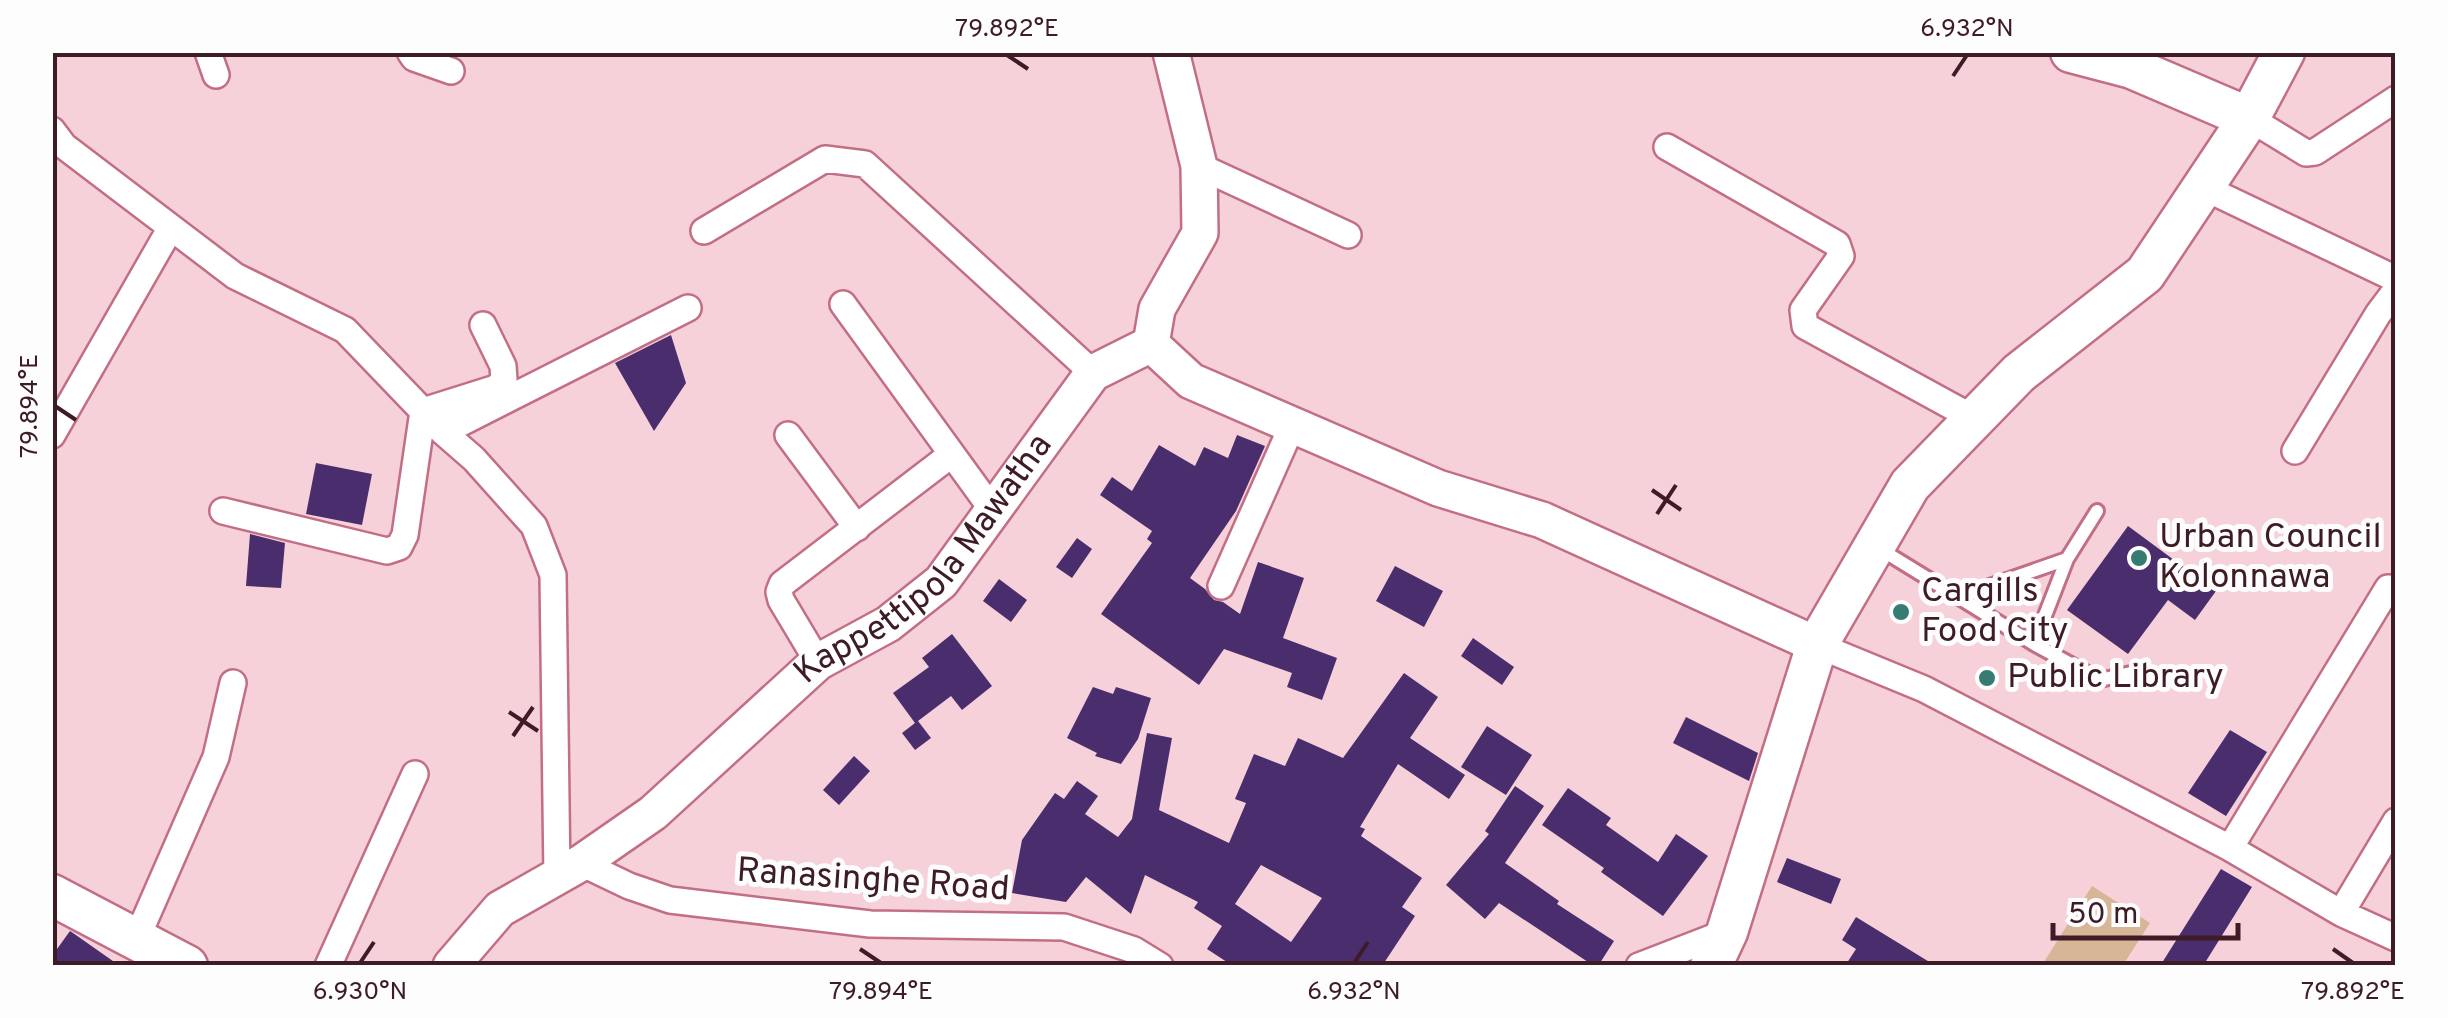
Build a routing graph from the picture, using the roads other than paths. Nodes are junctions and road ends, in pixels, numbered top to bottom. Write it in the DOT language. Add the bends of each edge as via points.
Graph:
graph roads {
  1 [pos="410,52"];
  2 [pos="1171,52"];
  3 [pos="2071,52"];
  4 [pos="2284,52"];
  5 [pos="450,71"];
  6 [pos="2396,99"];
  7 [pos="2249,118"];
  8 [pos="52,130"];
  9 [pos="1667,147"];
  10 [pos="1199,166"];
  11 [pos="2205,188"];
  12 [pos="170,229"];
  13 [pos="704,231"];
  14 [pos="1348,235"];
  15 [pos="2396,279"];
  16 [pos="2396,290"];
  17 [pos="843,304"];
  18 [pos="688,308"];
  19 [pos="483,325"];
  20 [pos="1151,344"];
  21 [pos="1093,372"];
  22 [pos="423,411"];
  23 [pos="1975,418"];
  24 [pos="1292,426"];
  25 [pos="443,432"];
  26 [pos="52,435"];
  27 [pos="788,435"];
  28 [pos="2294,451"];
  29 [pos="952,454"];
  30 [pos="223,510"];
  31 [pos="994,512"];
  32 [pos="2097,512"];
  33 [pos="857,528"];
  34 [pos="1874,545"];
  35 [pos="2066,560"];
  36 [pos="1221,586"];
  37 [pos="2396,589"];
  38 [pos="1958,597"];
  39 [pos="2034,644"];
  40 [pos="1816,645"];
  41 [pos="818,662"];
  42 [pos="2135,672"];
  43 [pos="234,684"];
  44 [pos="415,774"];
  45 [pos="2396,820"];
  46 [pos="2230,848"];
  47 [pos="569,870"];
  48 [pos="52,895"];
  49 [pos="2341,913"];
  50 [pos="2396,938"];
  51 [pos="136,940"];
  52 [pos="1719,949"];
  53 [pos="187,966"];
  54 [pos="328,966"];
  55 [pos="450,966"];
  56 [pos="1160,966"];
  57 [pos="1640,966"];
  1 -- 5 [label="street"];
  2 -- 10 [label="street"];
  3 -- 7 [label="main road" via="2132,68"];
  4 -- 7 [label="main road"];
  6 -- 7 [label="street" via="2315,152"];
  7 -- 11 [label="main road"];
  8 -- 12 [label="street"];
  9 -- 23 [label="street" via="1836,244 1841,256 1804,310 1805,326"];
  10 -- 14 [label="street"];
  10 -- 20 [label="street" via="1200,234 1157,310"];
  11 -- 15 [label="street"];
  11 -- 23 [label="main road" via="2145,274 2019,373"];
  12 -- 22 [label="street" via="235,276 345,330"];
  12 -- 26 [label="street"];
  13 -- 21 [label="street" via="825,159 865,164"];
  16 -- 28 [label="street"];
  17 -- 29 [label="street"];
  18 -- 25 [label="street"];
  19 -- 22 [label="street" via="504,380"];
  20 -- 21 [label="street, Kappettipola Mawatha"];
  20 -- 24 [label="street" via="1191,381"];
  21 -- 31 [label="street, Kappettipola Mawatha"];
  22 -- 25 [label="street"];
  22 -- 30 [label="street" via="400,547 387,551"];
  23 -- 34 [label="main road" via="1910,485"];
  24 -- 36 [label="street"];
  24 -- 40 [label="street" via="1438,488 1542,520"];
  25 -- 47 [label="street" via="534,526 553,575"];
  27 -- 33 [label="street"];
  29 -- 31 [label="street"];
  29 -- 33 [label="street"];
  31 -- 41 [label="street, Kappettipola Mawatha" via="941,582 888,624"];
  32 -- 35 [label="lane"];
  33 -- 41 [label="street" via="778,592"];
  34 -- 38 [label="lane"];
  34 -- 40 [label="main road"];
  35 -- 38 [label="lane"];
  35 -- 39 [label="lane"];
  37 -- 46 [label="street" via="2388,588"];
  38 -- 39 [label="lane"];
  39 -- 42 [label="lane" via="2100,680"];
  40 -- 46 [label="street" via="1924,689"];
  40 -- 52 [label="main road"];
  41 -- 47 [label="street, Kappettipola Mawatha" via="654,813"];
  43 -- 51 [label="street" via="216,756"];
  44 -- 54 [label="street"];
  45 -- 49 [label="street"];
  46 -- 49 [label="street"];
  47 -- 55 [label="street, Kappettipola Mawatha" via="500,909"];
  47 -- 56 [label="street, Ranasinghe Road" via="670,900 870,924 1064,928 1134,950"];
  48 -- 51 [label="main road"];
  49 -- 50 [label="street"];
  51 -- 53 [label="main road"];
  52 -- 57 [label="street"];
}
